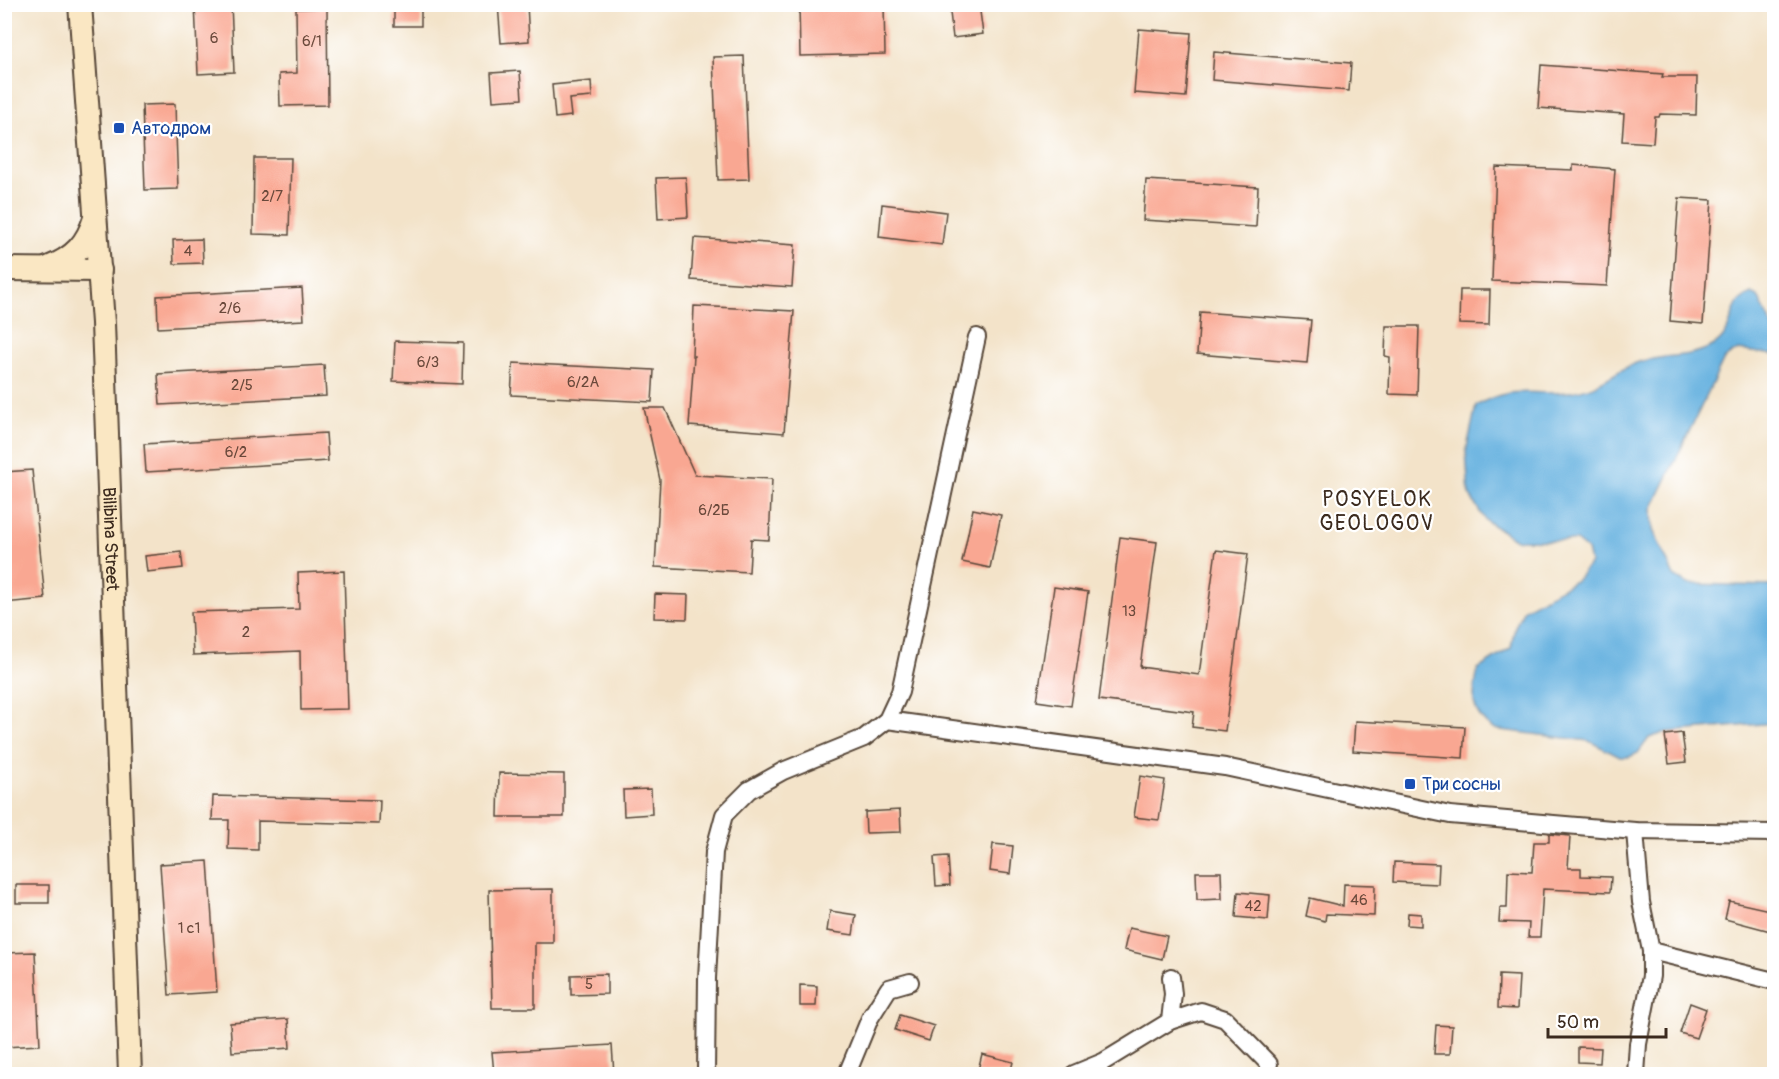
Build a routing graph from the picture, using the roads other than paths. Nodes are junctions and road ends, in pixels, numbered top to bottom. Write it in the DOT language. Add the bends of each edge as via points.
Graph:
graph roads {
  1 [pos="80,4"];
  2 [pos="96,216"];
  3 [pos="4,269"];
  4 [pos="44,270"];
  5 [pos="100,270"];
  6 [pos="103,323"];
  7 [pos="977,338"];
  8 [pos="887,720"];
  9 [pos="1635,831"];
  10 [pos="1774,833"];
  11 [pos="1651,951"];
  12 [pos="1171,977"];
  13 [pos="1774,981"];
  14 [pos="910,982"];
  15 [pos="1170,1021"];
  16 [pos="1269,1064"];
  17 [pos="130,1074"];
  18 [pos="706,1074"];
  19 [pos="847,1074"];
  20 [pos="1074,1074"];
  21 [pos="1635,1074"];
  1 -- 2 [label="main road, Bilibina Street"];
  2 -- 4 [label="main road" via="78,252"];
  2 -- 5 [label="main road, Bilibina Street"];
  3 -- 4 [label="main road"];
  4 -- 5 [label="main road"];
  4 -- 6 [label="main road" via="80,286"];
  5 -- 6 [label="main road, Bilibina Street"];
  6 -- 17 [label="main road, Bilibina Street"];
  7 -- 8 [label="street" via="900,692"];
  8 -- 9 [label="street" via="1225,767 1450,815"];
  8 -- 18 [label="street" via="864,738 783,771 749,790 724,815 714,852"];
  9 -- 10 [label="street"];
  9 -- 11 [label="street" via="1641,902"];
  11 -- 13 [label="street"];
  11 -- 21 [label="street" via="1651,976"];
  12 -- 15 [label="street"];
  14 -- 19 [label="street" via="889,988 870,1018"];
  15 -- 16 [label="street" via="1201,1011 1225,1019"];
  15 -- 20 [label="street" via="1103,1062"];
}
